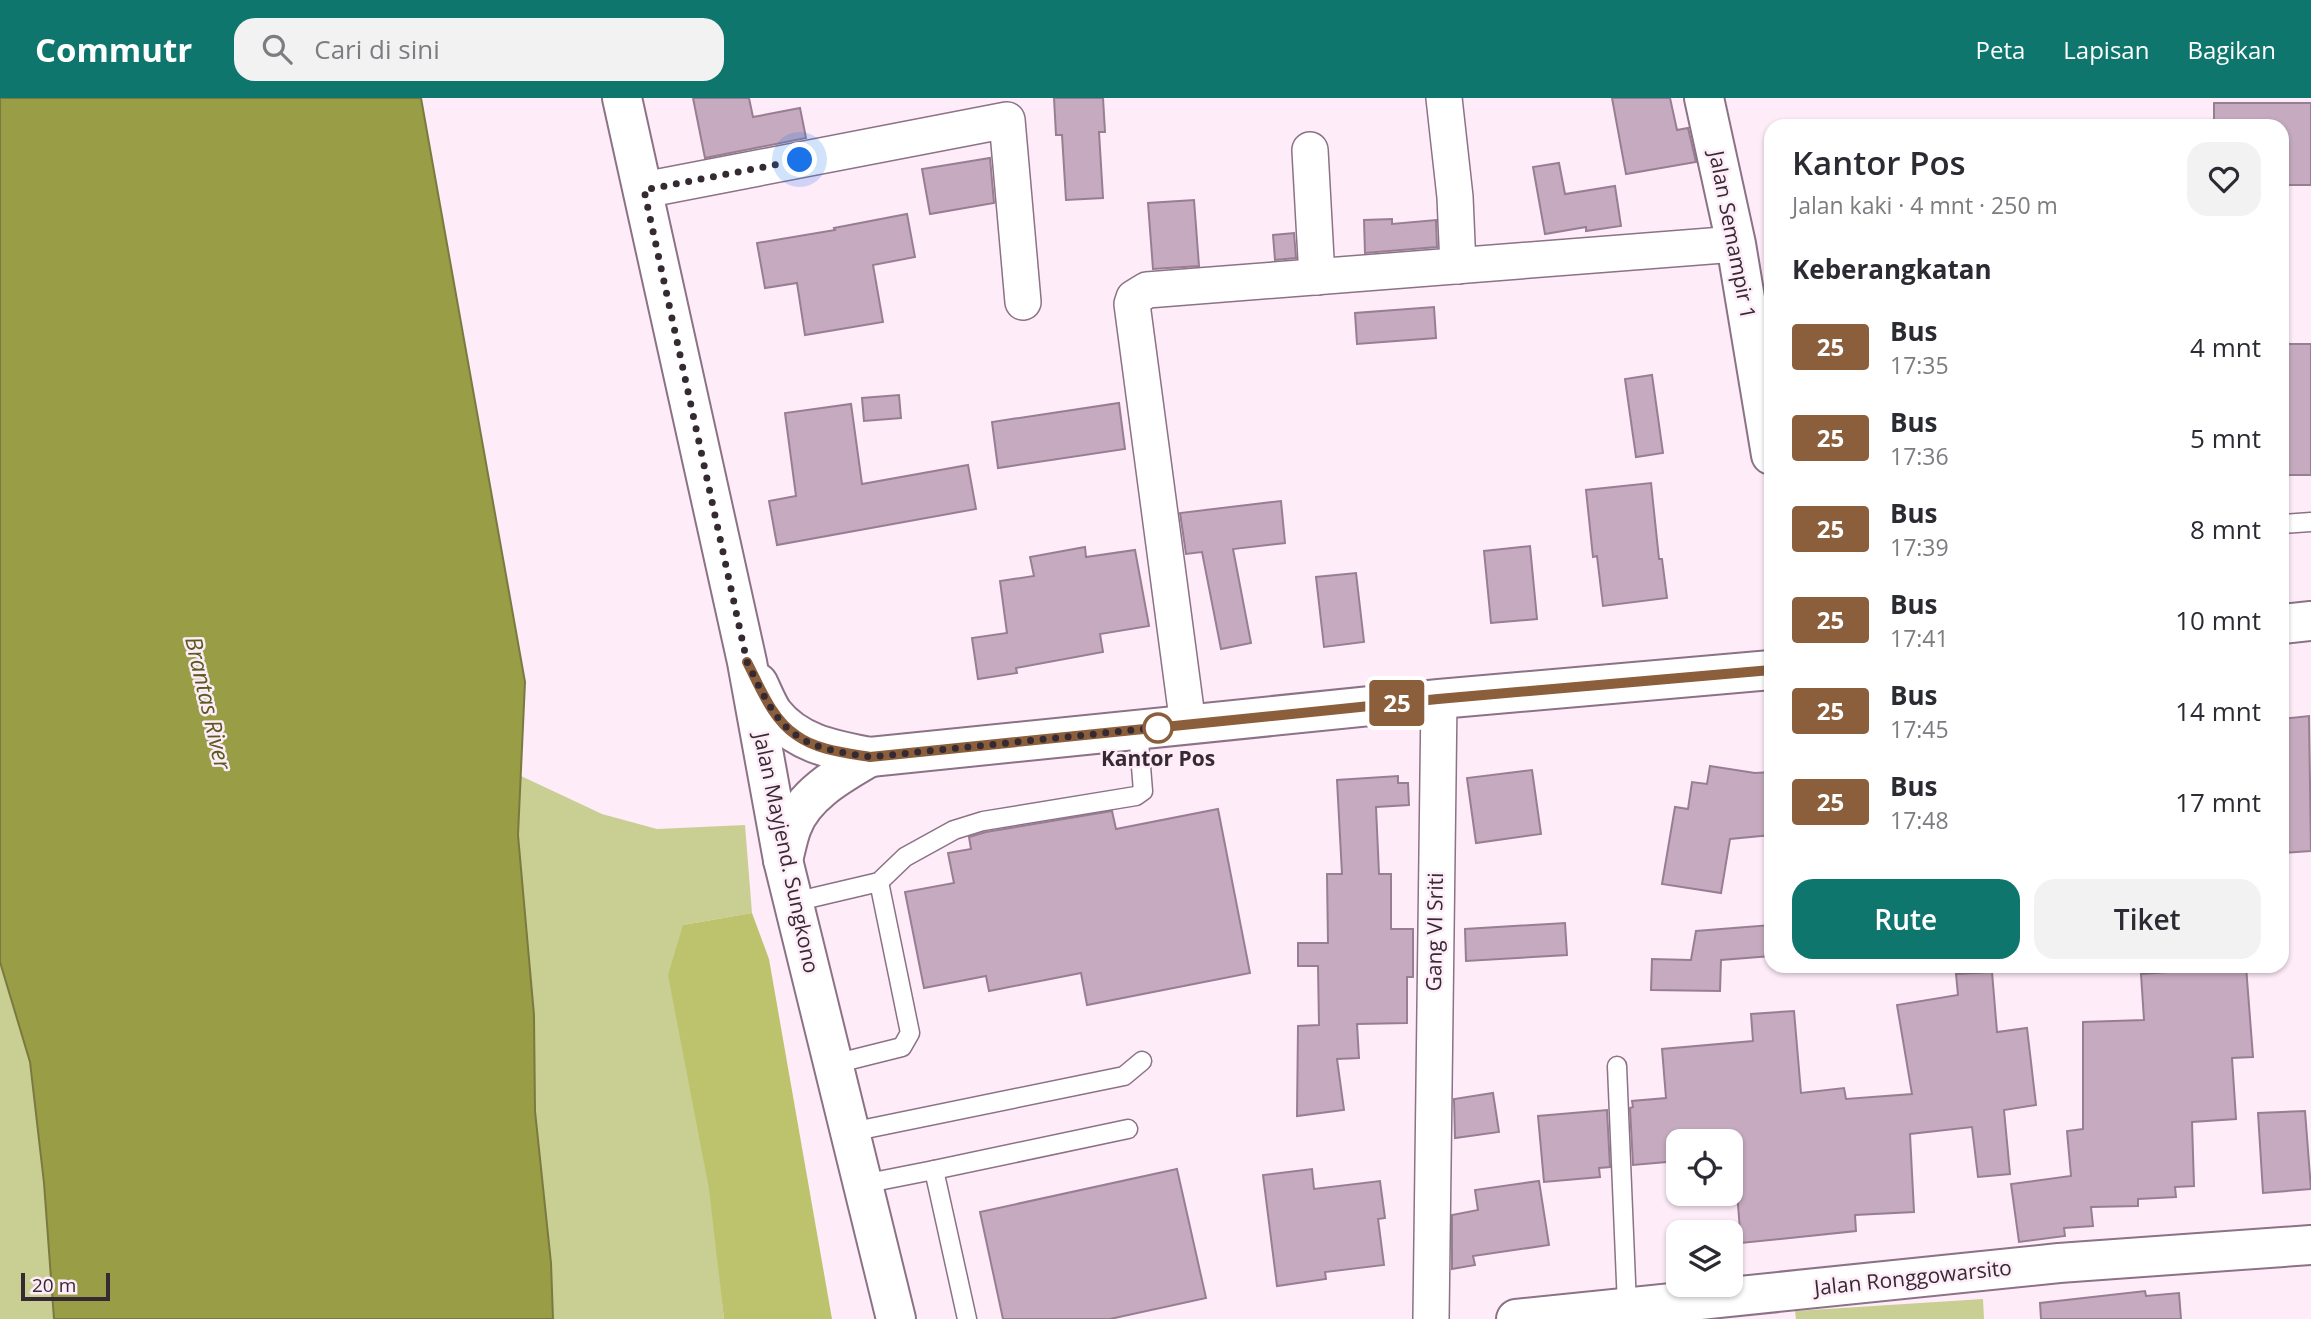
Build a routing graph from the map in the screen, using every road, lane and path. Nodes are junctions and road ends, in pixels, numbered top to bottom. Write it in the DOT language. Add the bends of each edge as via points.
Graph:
graph roads {
  1 [pos="622,98"];
  2 [pos="1444,98"];
  3 [pos="1704,98"];
  4 [pos="1310,150"];
  5 [pos="644,190"];
  6 [pos="1736,244"];
  7 [pos="1458,266"];
  8 [pos="1317,277"];
  9 [pos="1023,302"];
  10 [pos="1764,413"];
  11 [pos="2311,522"];
  12 [pos="2289,524"];
  13 [pos="2311,621"];
  14 [pos="2289,623"];
  15 [pos="747,662"];
  16 [pos="1764,671"];
  17 [pos="1438,699"];
  18 [pos="1188,725"];
  19 [pos="1138,730"];
  20 [pos="870,757"];
  21 [pos="783,860"];
  22 [pos="879,883"];
  23 [pos="794,902"];
  24 [pos="1142,1061"];
  25 [pos="834,1064"];
  26 [pos="1618,1066"];
  27 [pos="1128,1129"];
  28 [pos="851,1132"];
  29 [pos="934,1170"];
  30 [pos="863,1184"];
  31 [pos="2311,1245"];
  32 [pos="1622,1312"];
  33 [pos="897,1319"];
  34 [pos="967,1319"];
  35 [pos="1431,1319"];
  36 [pos="1516,1319"];
  1 -- 5 [label="main road, Jalan Mayjend. Sungkono"];
  2 -- 7 [label="street"];
  3 -- 6 [label="main road, Jalan Semampir 1"];
  4 -- 8 [label="street"];
  5 -- 9 [label="street" via="1007,120"];
  5 -- 15 [label="main road, Jalan Mayjend. Sungkono"];
  6 -- 7 [label="street"];
  6 -- 10 [label="main road, Jalan Semampir 1"];
  7 -- 8 [label="street"];
  8 -- 18 [label="street" via="1147,290 1132,304"];
  11 -- 12 [label="lane"];
  13 -- 14 [label="main road"];
  15 -- 20 [label="main road" via="774,713 796,736"];
  15 -- 21 [label="main road, Jalan Mayjend. Sungkono"];
  16 -- 17 [label="main road"];
  17 -- 18 [label="main road"];
  17 -- 35 [label="street, Gang VI Sriti"];
  18 -- 19 [label="main road"];
  19 -- 20 [label="main road"];
  19 -- 22 [label="lane" via="1142,794 954,830 905,857"];
  20 -- 21 [label="main road" via="810,799 792,825"];
  21 -- 23 [label="main road, Jalan Mayjend. Sungkono"];
  22 -- 23 [label="lane"];
  22 -- 25 [label="lane" via="910,1033 902,1047"];
  23 -- 25 [label="main road, Jalan Mayjend. Sungkono"];
  24 -- 28 [label="lane" via="1124,1076"];
  25 -- 28 [label="main road, Jalan Mayjend. Sungkono"];
  26 -- 32 [label="lane"];
  27 -- 29 [label="lane"];
  28 -- 30 [label="main road, Jalan Mayjend. Sungkono"];
  29 -- 30 [label="lane"];
  29 -- 34 [label="lane"];
  30 -- 33 [label="main road, Jalan Mayjend. Sungkono"];
  31 -- 32 [label="main road, Jalan Ronggowarsito" via="2046,1264"];
  32 -- 36 [label="main road, Jalan Ronggowarsito"];
}
